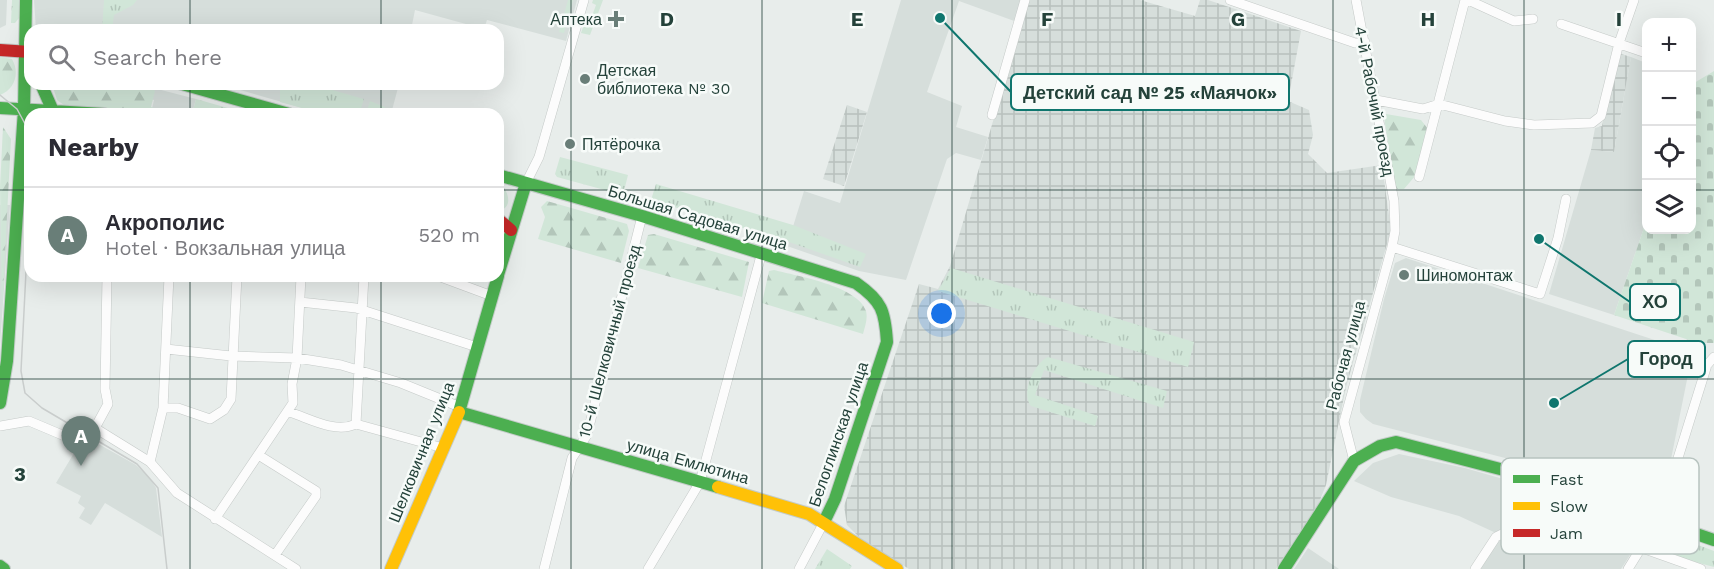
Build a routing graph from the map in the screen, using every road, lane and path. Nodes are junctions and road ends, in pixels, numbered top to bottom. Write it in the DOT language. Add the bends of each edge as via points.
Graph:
graph roads {
  1 [pos="26,0"];
  2 [pos="584,0"];
  3 [pos="1025,0"];
  4 [pos="1230,0"];
  5 [pos="1356,0"];
  6 [pos="1466,0"];
  7 [pos="1634,0"];
  8 [pos="1533,19"];
  9 [pos="27,24"];
  10 [pos="1561,24"];
  11 [pos="1365,42"];
  12 [pos="1619,43"];
  13 [pos="0,50"];
  14 [pos="1642,51"];
  15 [pos="24,54"];
  16 [pos="26,90"];
  17 [pos="44,90"];
  18 [pos="203,90"];
  19 [pos="1376,100"];
  20 [pos="1439,104"];
  21 [pos="0,108"];
  22 [pos="24,108"];
  23 [pos="52,108"];
  24 [pos="268,108"];
  25 [pos="24,110"];
  26 [pos="993,115"];
  27 [pos="504,177"];
  28 [pos="1419,177"];
  29 [pos="526,183"];
  30 [pos="1566,199"];
  31 [pos="1394,201"];
  32 [pos="642,216"];
  33 [pos="504,224"];
  34 [pos="511,230"];
  35 [pos="1392,247"];
  36 [pos="762,252"];
  37 [pos="504,254"];
  38 [pos="107,282"];
  39 [pos="169,282"];
  40 [pos="237,282"];
  41 [pos="301,282"];
  42 [pos="364,282"];
  43 [pos="454,282"];
  44 [pos="496,282"];
  45 [pos="492,296"];
  46 [pos="300,302"];
  47 [pos="880,305"];
  48 [pos="363,310"];
  49 [pos="477,348"];
  50 [pos="166,349"];
  51 [pos="231,356"];
  52 [pos="1713,357"];
  53 [pos="297,358"];
  54 [pos="357,370"];
  55 [pos="0,403"];
  56 [pos="163,408"];
  57 [pos="459,409"];
  58 [pos="289,412"];
  59 [pos="356,424"];
  60 [pos="0,426"];
  61 [pos="95,428"];
  62 [pos="579,447"];
  63 [pos="443,448"];
  64 [pos="260,456"];
  65 [pos="1678,458"];
  66 [pos="1354,461"];
  67 [pos="150,462"];
  68 [pos="1501,469"];
  69 [pos="700,482"];
  70 [pos="215,519"];
  71 [pos="824,522"];
  72 [pos="1501,534"];
  73 [pos="1699,534"];
  74 [pos="1714,540"];
  75 [pos="1638,554"];
  76 [pos="1659,554"];
  77 [pos="275,555"];
  78 [pos="0,566"];
  79 [pos="4,569"];
  80 [pos="296,569"];
  81 [pos="391,569"];
  82 [pos="544,569"];
  83 [pos="648,569"];
  84 [pos="799,569"];
  85 [pos="897,569"];
  86 [pos="1284,569"];
  87 [pos="1475,569"];
  88 [pos="1628,569"];
  89 [pos="1701,569"];
  1 -- 9 [label="main road"];
  2 -- 29 [label="street" via="539,157"];
  3 -- 26 [label="street"];
  4 -- 11 [label="street" via="1355,43"];
  5 -- 11 [label="street, 4-й Рабочий проезд"];
  6 -- 8 [label="street" via="1514,21"];
  6 -- 20 [label="street"];
  7 -- 12 [label="street"];
  10 -- 12 [label="street"];
  11 -- 19 [label="street, 4-й Рабочий проезд"];
  12 -- 14 [label="street"];
  12 -- 20 [label="street" via="1599,120 1592,123 1534,125"];
  13 -- 15 [label="main road"];
  16 -- 22 [label="main road"];
  17 -- 23 [label="main road"];
  18 -- 24 [label="main road"];
  19 -- 20 [label="street" via="1423,109"];
  19 -- 31 [label="street, 4-й Рабочий проезд"];
  20 -- 28 [label="street"];
  21 -- 25 [label="main road"];
  25 -- 55 [label="main road" via="7,361"];
  27 -- 29 [label="main road, Большая Садовая улица"];
  29 -- 32 [label="main road, Большая Садовая улица"];
  29 -- 34 [label="main road, Шелковичная улица"];
  30 -- 35 [label="street" via="1540,294"];
  31 -- 35 [label="street, Рабочая улица"];
  32 -- 36 [label="main road, Большая Садовая улица"];
  32 -- 62 [label="street, 10-й Шелковичный проезд" via="587,435"];
  33 -- 34 [label="main road"];
  34 -- 37 [label="main road, Шелковичная улица"];
  35 -- 66 [label="street, Рабочая улица" via="1344,422"];
  36 -- 47 [label="main road, Большая Садовая улица" via="856,283"];
  36 -- 69 [label="street"];
  38 -- 61 [label="street" via="108,404"];
  39 -- 50 [label="street"];
  40 -- 51 [label="street"];
  41 -- 46 [label="street"];
  42 -- 48 [label="street"];
  43 -- 45 [label="street"];
  44 -- 45 [label="main road, Шелковичная улица"];
  45 -- 49 [label="main road, Шелковичная улица"];
  46 -- 48 [label="street"];
  46 -- 53 [label="street"];
  47 -- 71 [label="main road, Белоглинская улица" via="887,342"];
  48 -- 49 [label="street"];
  48 -- 54 [label="street"];
  49 -- 57 [label="main road, Шелковичная улица"];
  50 -- 51 [label="street, улица Емлютина"];
  50 -- 56 [label="street"];
  51 -- 53 [label="street, улица Емлютина"];
  51 -- 56 [label="street" via="231,399 224,410 210,419 178,408"];
  52 -- 65 [label="street" via="1707,365"];
  53 -- 54 [label="street, улица Емлютина"];
  53 -- 58 [label="street"];
  54 -- 57 [label="street, улица Емлютина" via="401,382"];
  54 -- 59 [label="street"];
  56 -- 67 [label="street"];
  57 -- 62 [label="main road, улица Емлютина"];
  57 -- 63 [label="main road, Шелковичная улица"];
  58 -- 59 [label="street" via="341,428"];
  58 -- 64 [label="street"];
  59 -- 63 [label="street"];
  60 -- 61 [label="street" via="29,421 67,436"];
  61 -- 67 [label="street"];
  62 -- 69 [label="main road, улица Емлютина"];
  62 -- 82 [label="street, 10-й Шелковичный проезд" via="572,458"];
  63 -- 81 [label="main road, Шелковичная улица"];
  64 -- 70 [label="street"];
  64 -- 77 [label="street" via="316,491"];
  66 -- 68 [label="main road" via="1396,442"];
  66 -- 86 [label="main road"];
  67 -- 70 [label="street" via="177,493"];
  69 -- 71 [label="main road, улица Емлютина" via="809,514"];
  69 -- 83 [label="street"];
  70 -- 77 [label="street"];
  71 -- 84 [label="street, Белоглинская улица"];
  71 -- 85 [label="main road, улица Емлютина"];
  72 -- 87 [label="street"];
  73 -- 74 [label="main road"];
  75 -- 88 [label="street"];
  76 -- 89 [label="street"];
  77 -- 80 [label="street"];
  78 -- 79 [label="main road"];
}
